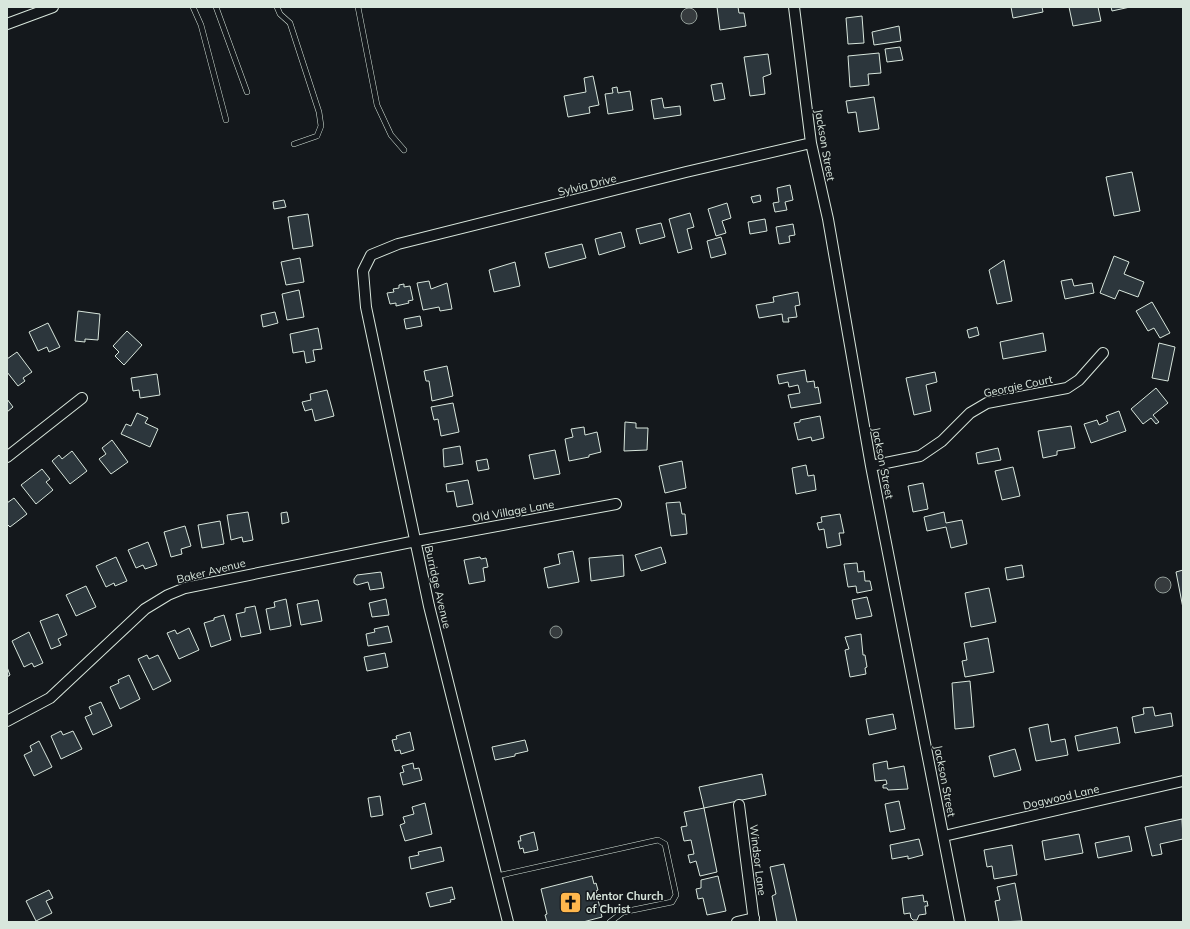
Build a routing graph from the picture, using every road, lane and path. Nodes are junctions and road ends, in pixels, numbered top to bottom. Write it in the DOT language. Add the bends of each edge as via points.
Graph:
graph roads {
  1 [pos="53,7"];
  2 [pos="193,7"];
  3 [pos="216,7"];
  4 [pos="277,7"];
  5 [pos="358,7"];
  6 [pos="794,7"];
  7 [pos="7,24"];
  8 [pos="248,92"];
  9 [pos="226,120"];
  10 [pos="811,143"];
  11 [pos="294,144"];
  12 [pos="404,150"];
  13 [pos="371,255"];
  14 [pos="1103,353"];
  15 [pos="82,398"];
  16 [pos="7,457"];
  17 [pos="871,466"];
  18 [pos="616,504"];
  19 [pos="416,541"];
  20 [pos="7,721"];
  21 [pos="1183,781"];
  22 [pos="739,805"];
  23 [pos="944,836"];
  24 [pos="497,876"];
  25 [pos="754,920"];
  26 [pos="508,922"];
  27 [pos="610,922"];
  28 [pos="737,922"];
  29 [pos="960,922"];
  1 -- 7 [label="street"];
  2 -- 9 [label="lane" via="201,26"];
  3 -- 8 [label="lane"];
  4 -- 11 [label="lane" via="280,14 290,23 319,112 321,126 317,136"];
  5 -- 12 [label="lane" via="377,105 391,135"];
  6 -- 10 [label="street, Jackson Street"];
  10 -- 13 [label="street, Sylvia Drive" via="398,244"];
  10 -- 17 [label="street, Jackson Street" via="828,219"];
  13 -- 19 [label="street, Burridge Avenue" via="363,271 366,307"];
  14 -- 17 [label="street, Georgie Court" via="1067,388 987,403 970,413 942,441 920,456"];
  15 -- 16 [label="street"];
  17 -- 23 [label="street, Jackson Street"];
  18 -- 19 [label="street, Old Village Lane"];
  19 -- 20 [label="street, Baker Avenue" via="198,584 168,595 135,618 50,698"];
  19 -- 24 [label="street, Burridge Avenue" via="429,606"];
  21 -- 23 [label="street, Dogwood Lane"];
  22 -- 25 [label="street, Windsor Lane"];
  23 -- 29 [label="street, Jackson Street"];
  24 -- 26 [label="street, Burridge Avenue"];
  24 -- 27 [label="lane" via="658,840 665,844 676,895 672,902 623,912"];
  25 -- 28 [label="street, Windsor Lane"];
}
